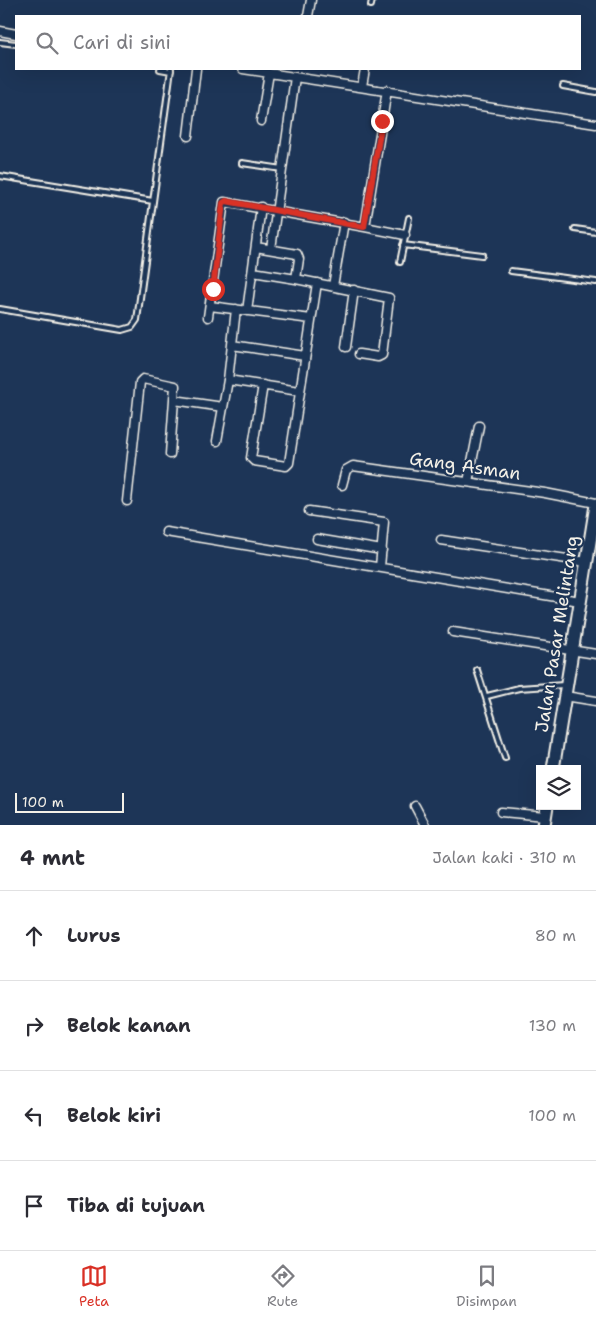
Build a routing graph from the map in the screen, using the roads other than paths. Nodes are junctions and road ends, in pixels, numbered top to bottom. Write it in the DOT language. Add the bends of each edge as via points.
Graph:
graph roads {
  1 [pos="311,0"];
  2 [pos="308,15"];
  3 [pos="0,31"];
  4 [pos="15,34"];
  5 [pos="0,42"];
  6 [pos="15,44"];
  7 [pos="171,70"];
  8 [pos="196,70"];
  9 [pos="252,70"];
  10 [pos="365,70"];
  11 [pos="268,72"];
  12 [pos="299,74"];
  13 [pos="362,86"];
  14 [pos="563,86"];
  15 [pos="387,90"];
  16 [pos="596,92"];
  17 [pos="261,121"];
  18 [pos="596,124"];
  19 [pos="188,136"];
  20 [pos="242,163"];
  21 [pos="283,170"];
  22 [pos="0,176"];
  23 [pos="153,201"];
  24 [pos="261,208"];
  25 [pos="276,210"];
  26 [pos="410,218"];
  27 [pos="344,222"];
  28 [pos="364,227"];
  29 [pos="576,229"];
  30 [pos="596,232"];
  31 [pos="405,235"];
  32 [pos="403,244"];
  33 [pos="256,247"];
  34 [pos="271,249"];
  35 [pos="482,255"];
  36 [pos="400,262"];
  37 [pos="511,271"];
  38 [pos="253,272"];
  39 [pos="296,279"];
  40 [pos="596,282"];
  41 [pos="317,283"];
  42 [pos="333,286"];
  43 [pos="354,290"];
  44 [pos="210,306"];
  45 [pos="0,309"];
  46 [pos="236,309"];
  47 [pos="247,311"];
  48 [pos="208,317"];
  49 [pos="311,319"];
  50 [pos="232,345"];
  51 [pos="346,347"];
  52 [pos="359,354"];
  53 [pos="305,356"];
  54 [pos="228,380"];
  55 [pos="263,385"];
  56 [pos="299,391"];
  57 [pos="174,400"];
  58 [pos="223,407"];
  59 [pos="479,426"];
  60 [pos="217,441"];
  61 [pos="170,454"];
  62 [pos="468,482"];
  63 [pos="342,485"];
  64 [pos="127,501"];
  65 [pos="596,504"];
  66 [pos="309,511"];
  67 [pos="166,532"];
  68 [pos="317,539"];
  69 [pos="440,540"];
  70 [pos="382,550"];
  71 [pos="587,562"];
  72 [pos="380,567"];
  73 [pos="580,601"];
  74 [pos="453,632"];
  75 [pos="572,650"];
  76 [pos="596,654"];
  77 [pos="477,670"];
  78 [pos="566,690"];
  79 [pos="487,696"];
  80 [pos="596,701"];
  81 [pos="505,758"];
  82 [pos="554,765"];
  83 [pos="414,806"];
  84 [pos="501,812"];
  85 [pos="545,816"];
  86 [pos="425,825"];
  1 -- 2 [label="street"];
  3 -- 4 [label="street"];
  5 -- 6 [label="lane"];
  7 -- 23 [label="lane"];
  8 -- 19 [label="street"];
  9 -- 11 [label="street"];
  10 -- 13 [label="street"];
  11 -- 12 [label="street"];
  11 -- 17 [label="street"];
  12 -- 13 [label="street"];
  12 -- 21 [label="street"];
  13 -- 15 [label="street"];
  14 -- 16 [label="lane"];
  15 -- 18 [label="street"];
  15 -- 28 [label="street"];
  20 -- 21 [label="lane"];
  21 -- 25 [label="street"];
  22 -- 23 [label="lane"];
  23 -- 45 [label="lane" via="137,320 132,327 122,330"];
  24 -- 25 [label="street"];
  24 -- 33 [label="street"];
  24 -- 44 [label="street" via="227,201 223,203"];
  25 -- 27 [label="street"];
  25 -- 34 [label="street"];
  26 -- 31 [label="lane"];
  27 -- 28 [label="street"];
  27 -- 42 [label="street"];
  28 -- 31 [label="street"];
  29 -- 30 [label="lane"];
  31 -- 32 [label="lane"];
  32 -- 35 [label="lane"];
  32 -- 36 [label="lane"];
  33 -- 34 [label="street"];
  33 -- 38 [label="street"];
  34 -- 39 [label="street" via="297,254"];
  37 -- 40 [label="lane"];
  38 -- 39 [label="street"];
  38 -- 47 [label="street"];
  39 -- 41 [label="street"];
  41 -- 42 [label="street"];
  41 -- 49 [label="street"];
  42 -- 43 [label="street"];
  43 -- 51 [label="street"];
  43 -- 52 [label="street" via="387,296 390,301 382,355 378,358"];
  44 -- 46 [label="street"];
  44 -- 48 [label="street"];
  46 -- 47 [label="street"];
  46 -- 50 [label="street"];
  47 -- 49 [label="street"];
  49 -- 53 [label="street"];
  50 -- 53 [label="street"];
  50 -- 54 [label="street"];
  53 -- 56 [label="street"];
  54 -- 55 [label="street"];
  54 -- 58 [label="street"];
  55 -- 56 [label="street"];
  55 -- 56 [label="street" via="251,458 282,466 289,463"];
  57 -- 58 [label="street"];
  57 -- 61 [label="street"];
  57 -- 64 [label="street" via="174,385 141,380"];
  58 -- 60 [label="street"];
  59 -- 62 [label="street"];
  62 -- 63 [label="street, Gang Asman" via="353,466 346,470"];
  62 -- 65 [label="street, Gang Asman"];
  65 -- 71 [label="street, Jalan Pasar Melintang"];
  66 -- 70 [label="street" via="384,522"];
  67 -- 72 [label="street"];
  68 -- 70 [label="street"];
  69 -- 71 [label="street"];
  70 -- 72 [label="street"];
  71 -- 73 [label="street, Jalan Pasar Melintang"];
  72 -- 73 [label="street"];
  73 -- 75 [label="street, Jalan Pasar Melintang"];
  74 -- 75 [label="street"];
  75 -- 76 [label="street"];
  75 -- 78 [label="street, Jalan Pasar Melintang"];
  77 -- 79 [label="lane"];
  78 -- 79 [label="lane" via="519,688"];
  78 -- 80 [label="street"];
  78 -- 82 [label="street, Jalan Pasar Melintang"];
  79 -- 81 [label="lane"];
  83 -- 86 [label="street"];
  84 -- 85 [label="street"];
}
